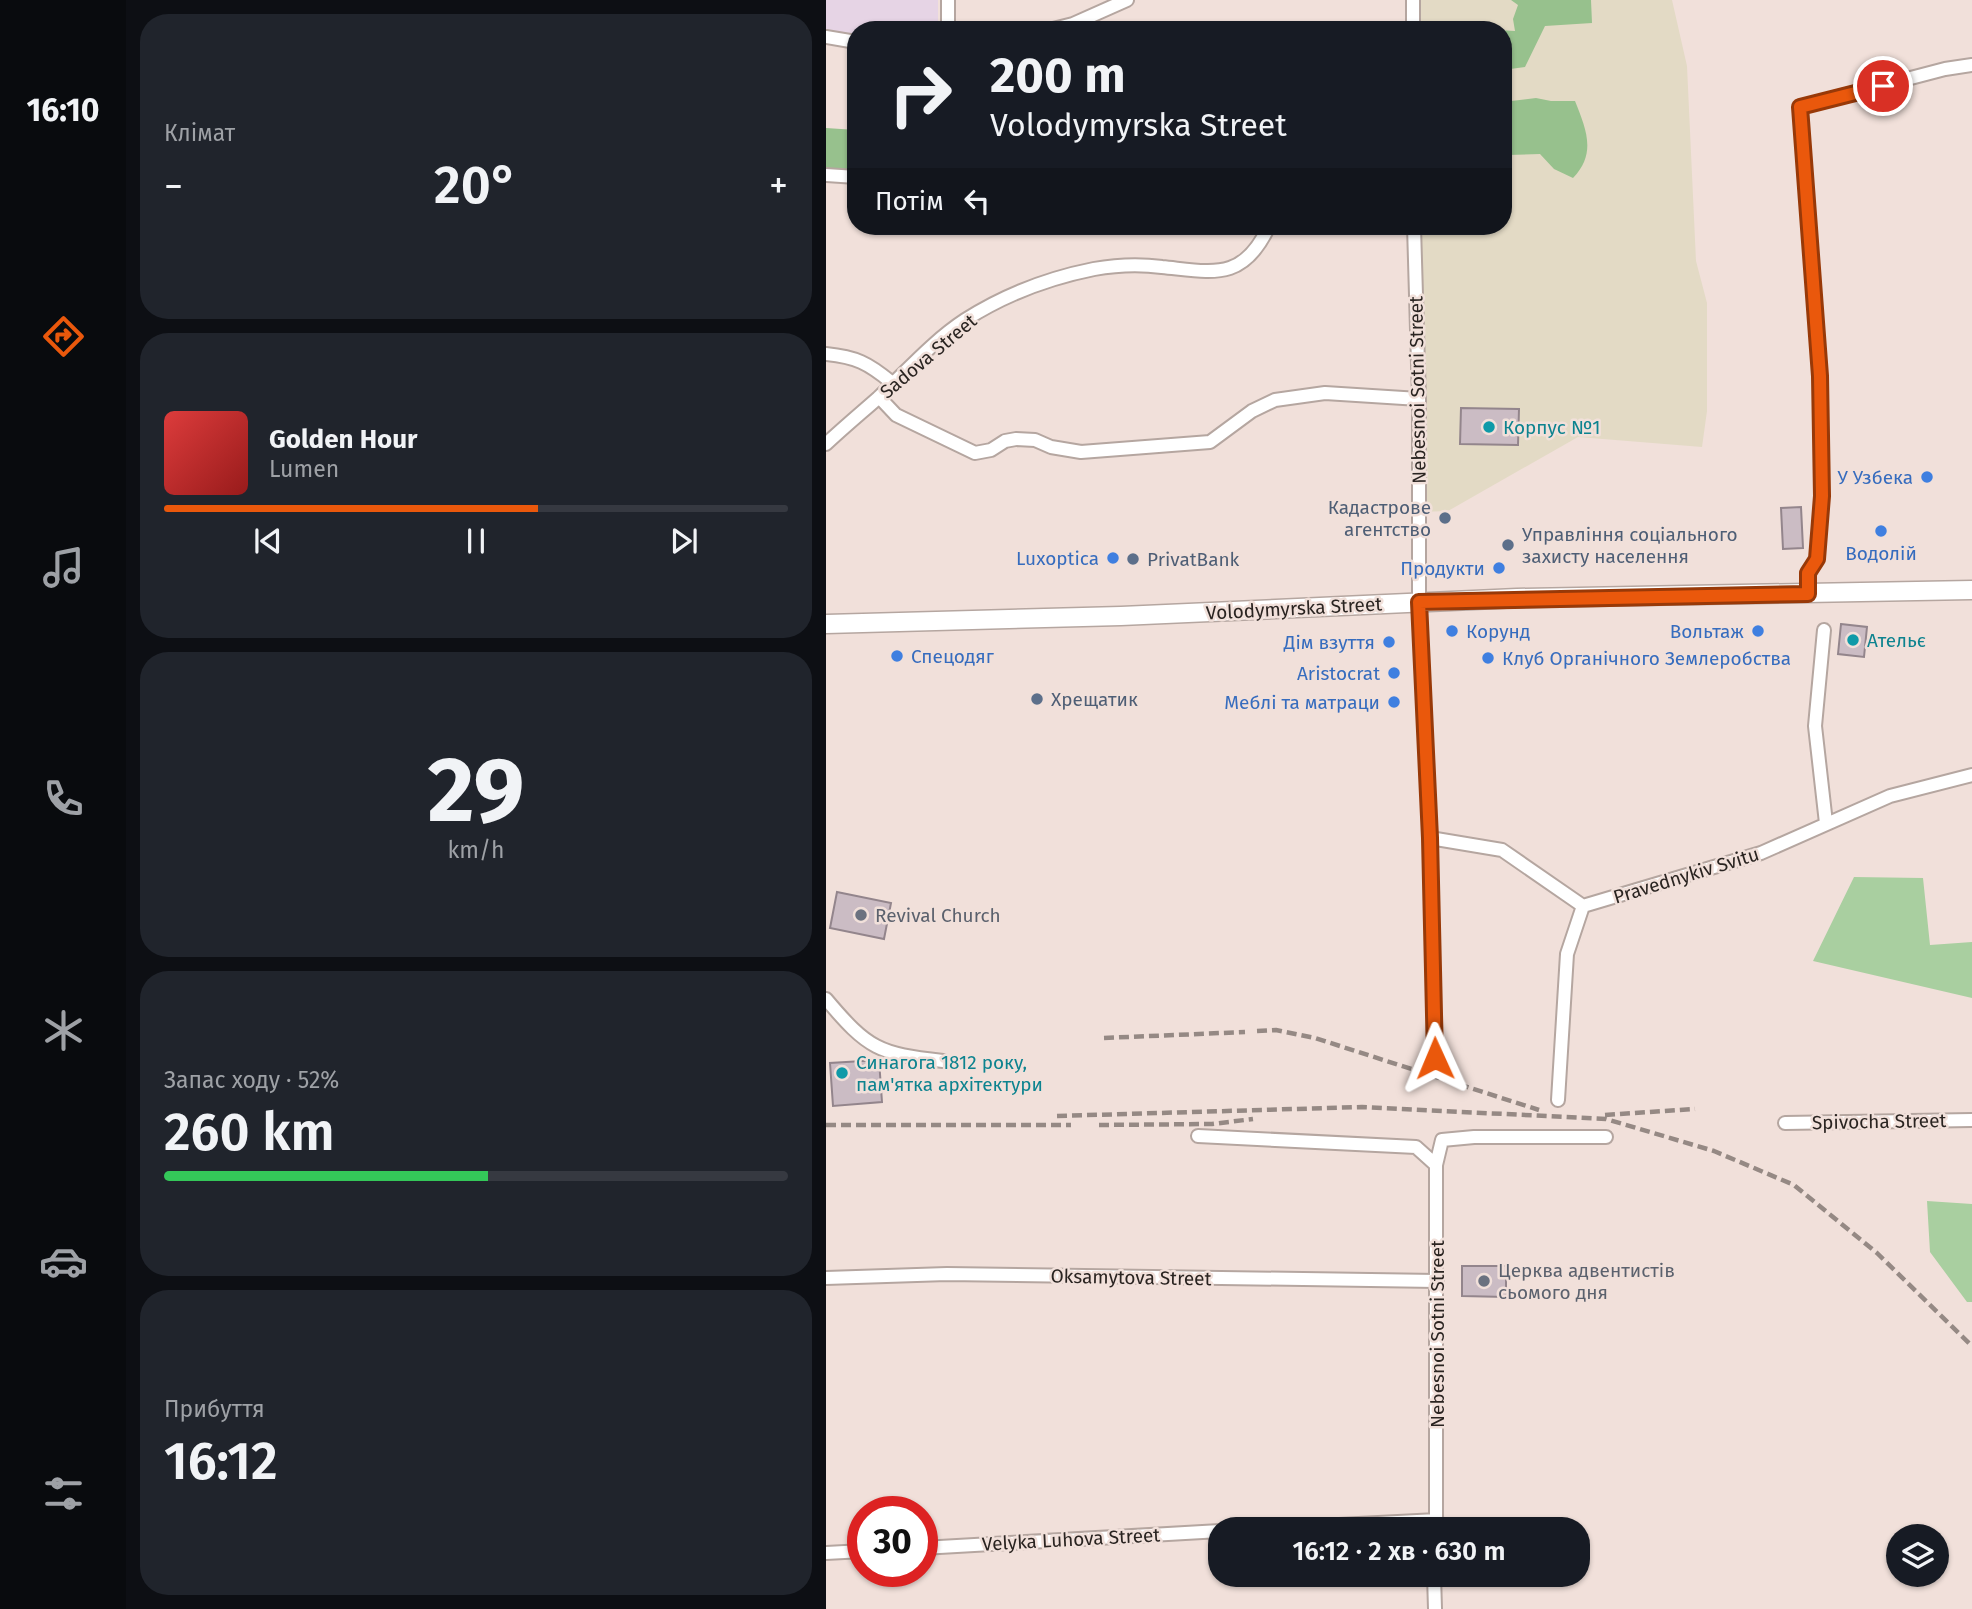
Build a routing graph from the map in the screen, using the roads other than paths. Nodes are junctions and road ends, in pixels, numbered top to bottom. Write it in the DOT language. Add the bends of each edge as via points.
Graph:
graph roads {
  1 [pos="948,0"];
  2 [pos="1127,0"];
  3 [pos="1413,0"];
  4 [pos="948,21"];
  5 [pos="1080,21"];
  6 [pos="1413,21"];
  7 [pos="826,37"];
  8 [pos="847,40"];
  9 [pos="1972,65"];
  10 [pos="826,175"];
  11 [pos="847,176"];
  12 [pos="1265,235"];
  13 [pos="1414,235"];
  14 [pos="826,354"];
  15 [pos="891,382"];
  16 [pos="879,397"];
  17 [pos="1419,399"];
  18 [pos="826,444"];
  19 [pos="1972,590"];
  20 [pos="1808,594"];
  21 [pos="1419,602"];
  22 [pos="826,624"];
  23 [pos="1824,630"];
  24 [pos="1972,775"];
  25 [pos="1826,823"];
  26 [pos="1430,838"];
  27 [pos="1583,906"];
  28 [pos="826,999"];
  29 [pos="1435,1058"];
  30 [pos="943,1060"];
  31 [pos="1558,1100"];
  32 [pos="1972,1120"];
  33 [pos="1785,1123"];
  34 [pos="1198,1136"];
  35 [pos="1606,1137"];
  36 [pos="1436,1165"];
  37 [pos="826,1278"];
  38 [pos="1437,1281"];
  39 [pos="1436,1517"];
  40 [pos="1208,1532"];
  41 [pos="938,1547"];
  42 [pos="847,1552"];
  43 [pos="826,1553"];
  44 [pos="1434,1587"];
  45 [pos="1435,1609"];
  1 -- 4 [label="street"];
  2 -- 5 [label="street"];
  3 -- 6 [label="street"];
  7 -- 8 [label="street"];
  9 -- 20 [label="street" via="1800,107 1821,430 1822,496 1817,559 1808,573"];
  10 -- 11 [label="street"];
  12 -- 15 [label="street, Sadova Street" via="1251,254 1232,268 1214,273 1120,265 1009,296 964,321"];
  13 -- 17 [label="street, Nebesnoi Sotni Street"];
  14 -- 15 [label="street" via="851,356"];
  15 -- 16 [label="street, Sadova Street"];
  16 -- 17 [label="street" via="896,415 975,453 1016,439 1081,452 1210,442 1275,400 1325,393"];
  16 -- 18 [label="street, Sadova Street"];
  17 -- 21 [label="street, Nebesnoi Sotni Street"];
  19 -- 20 [label="main road, Volodymyrska Street"];
  20 -- 21 [label="main road, Volodymyrska Street"];
  21 -- 22 [label="main road, Volodymyrska Street"];
  21 -- 26 [label="street, Nebesnoi Sotni Street"];
  23 -- 25 [label="street" via="1815,726"];
  24 -- 25 [label="street, Pravednykiv Svitu" via="1890,796"];
  25 -- 27 [label="street, Pravednykiv Svitu" via="1761,853"];
  26 -- 27 [label="street" via="1502,850"];
  26 -- 29 [label="street, Nebesnoi Sotni Street"];
  27 -- 31 [label="street" via="1567,954"];
  28 -- 30 [label="street" via="870,1045 898,1056"];
  32 -- 33 [label="street, Spivocha Street"];
  34 -- 36 [label="street" via="1416,1147"];
  35 -- 36 [label="street, Nebesnoi Sotni Street" via="1442,1140"];
  36 -- 38 [label="street, Nebesnoi Sotni Street"];
  37 -- 38 [label="street, Oksamytova Street" via="947,1274"];
  38 -- 39 [label="street, Nebesnoi Sotni Street"];
  40 -- 41 [label="street, Velyka Luhova Street"];
  42 -- 43 [label="street"];
  44 -- 45 [label="street"];
}
